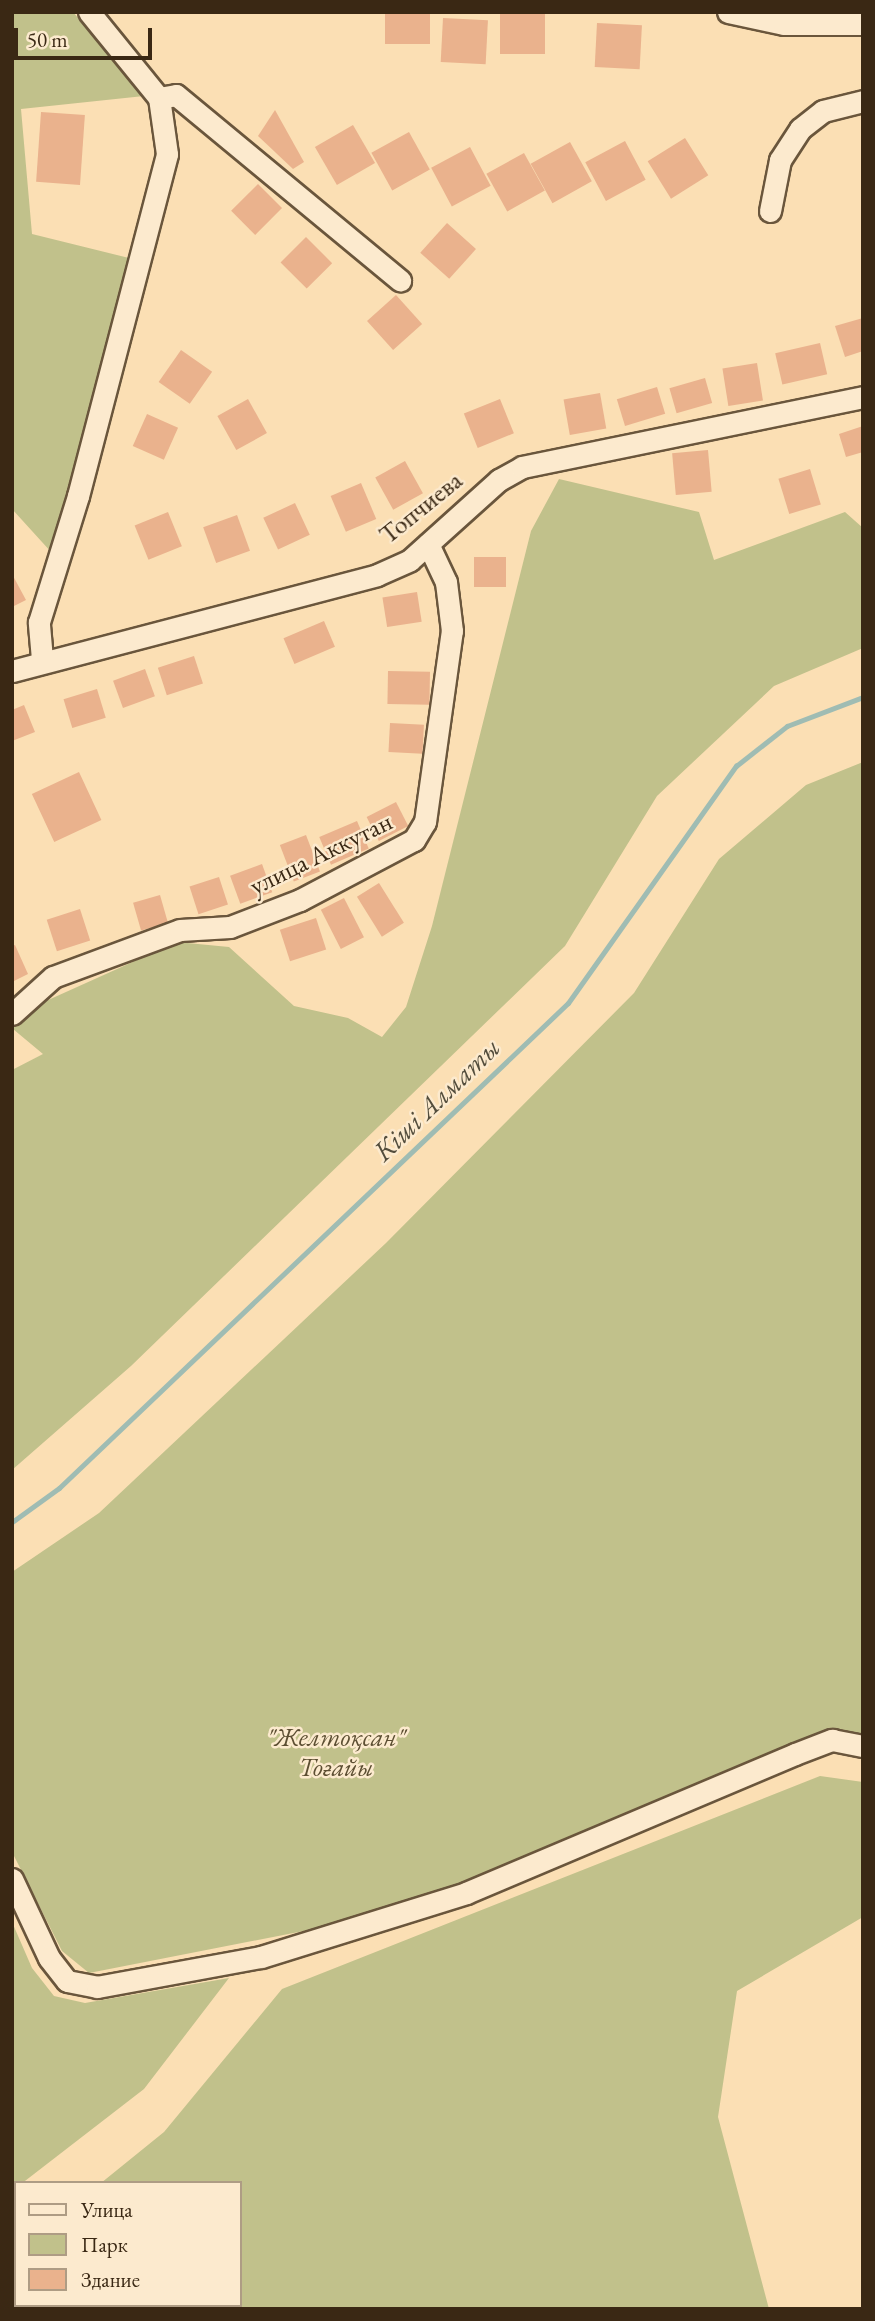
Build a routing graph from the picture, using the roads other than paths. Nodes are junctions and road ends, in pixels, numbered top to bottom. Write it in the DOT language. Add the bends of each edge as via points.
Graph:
graph roads {
  1 [pos="89,12"];
  2 [pos="729,12"];
  3 [pos="863,24"];
  4 [pos="159,98"];
  5 [pos="863,101"];
  6 [pos="770,211"];
  7 [pos="400,280"];
  8 [pos="863,397"];
  9 [pos="428,544"];
  10 [pos="42,659"];
  11 [pos="12,671"];
  12 [pos="12,1014"];
  13 [pos="863,1746"];
  14 [pos="12,1879"];
  1 -- 4 [label="street"];
  2 -- 3 [label="street" via="784,23"];
  4 -- 7 [label="street" via="176,95"];
  4 -- 10 [label="street" via="167,154 39,622"];
  5 -- 6 [label="street" via="823,111 800,129 780,160"];
  8 -- 9 [label="street, Топчиева" via="522,467 499,480"];
  9 -- 10 [label="street, Топчиева" via="377,575"];
  9 -- 12 [label="street, улица Аккутан" via="446,582 452,631 425,822 414,840 300,900 230,927 180,930 53,977"];
  10 -- 11 [label="street, Топчиева"];
  13 -- 14 [label="street" via="832,1740 466,1893 261,1957 97,1987 66,1981"];
}
